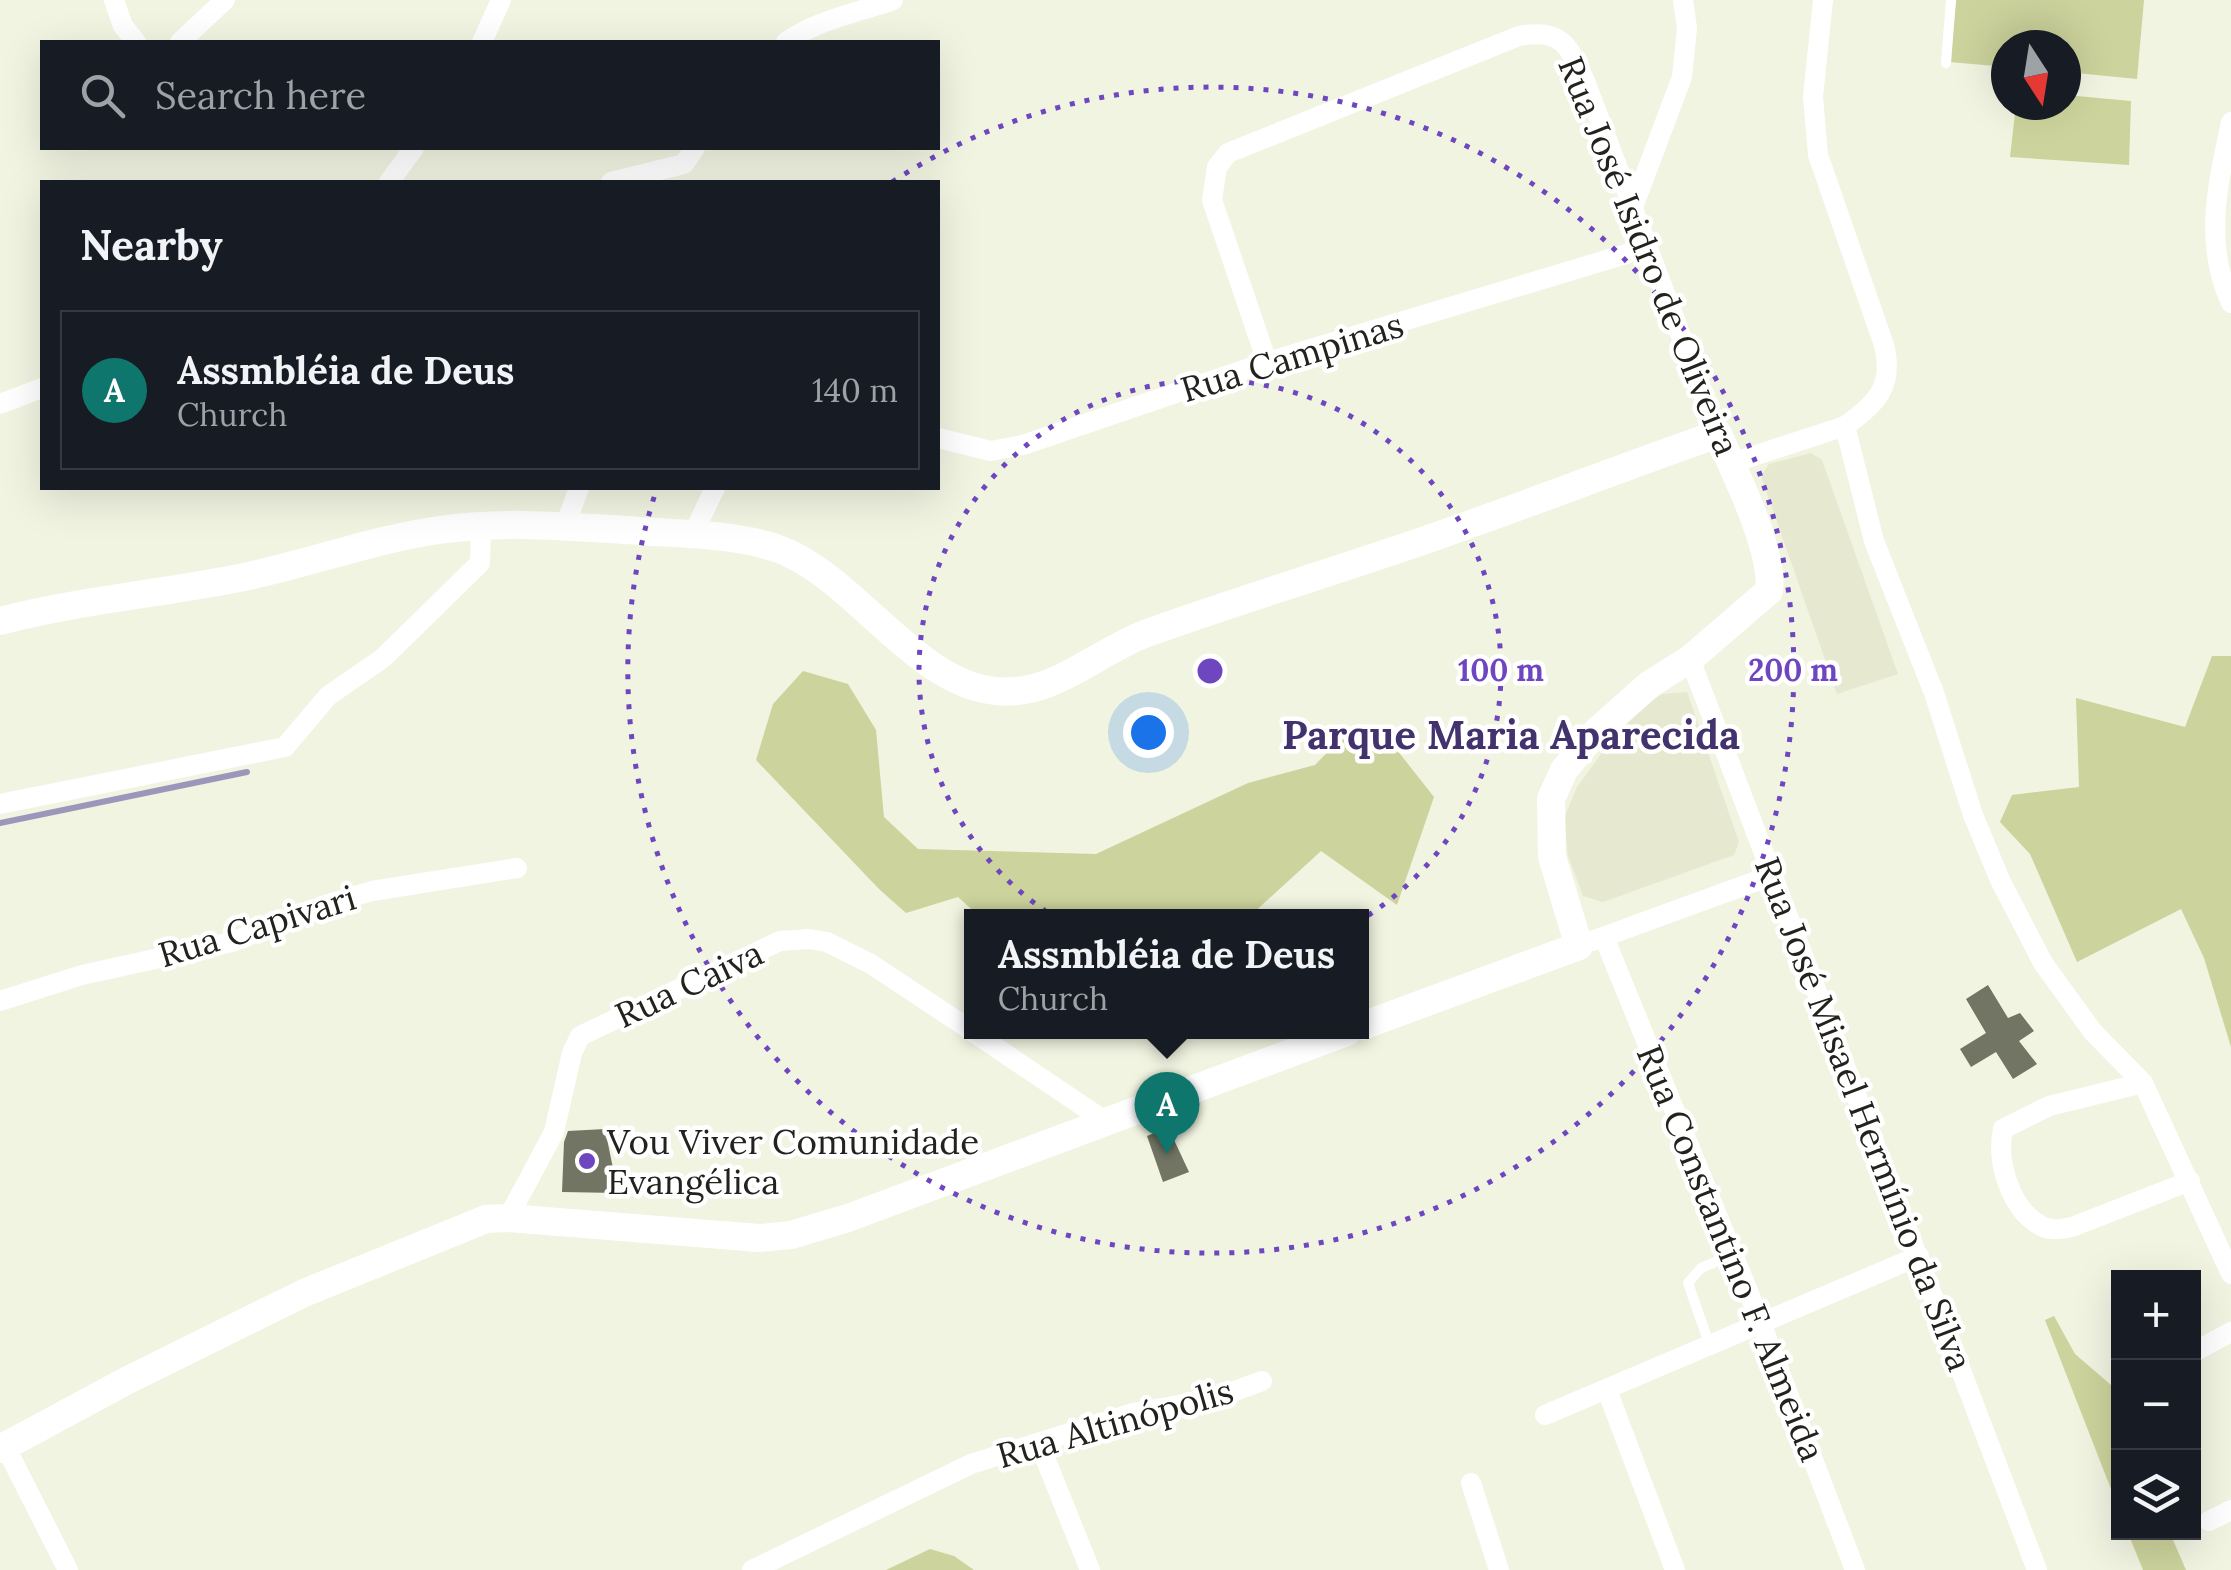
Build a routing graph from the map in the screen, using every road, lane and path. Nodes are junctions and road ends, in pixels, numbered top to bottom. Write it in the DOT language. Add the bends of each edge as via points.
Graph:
graph roads {
  1 [pos="114,0"];
  2 [pos="226,0"];
  3 [pos="501,0"];
  4 [pos="893,0"];
  5 [pos="1683,0"];
  6 [pos="1824,0"];
  7 [pos="1951,0"];
  8 [pos="134,40"];
  9 [pos="182,40"];
  10 [pos="483,40"];
  11 [pos="789,40"];
  12 [pos="1946,63"];
  13 [pos="2231,122"];
  14 [pos="413,150"];
  15 [pos="686,165"];
  16 [pos="390,180"];
  17 [pos="620,180"];
  18 [pos="1632,210"];
  19 [pos="1646,248"];
  20 [pos="2231,303"];
  21 [pos="1267,362"];
  22 [pos="40,389"];
  23 [pos="0,404"];
  24 [pos="1845,426"];
  25 [pos="1718,434"];
  26 [pos="940,439"];
  27 [pos="1732,463"];
  28 [pos="578,490"];
  29 [pos="714,490"];
  30 [pos="482,526"];
  31 [pos="565,526"];
  32 [pos="693,534"];
  33 [pos="0,621"];
  34 [pos="1690,659"];
  35 [pos="0,804"];
  36 [pos="517,868"];
  37 [pos="1773,875"];
  38 [pos="1592,942"];
  39 [pos="0,1001"];
  40 [pos="1369,1023"];
  41 [pos="964,1025"];
  42 [pos="985,1039"];
  43 [pos="1329,1039"];
  44 [pos="2143,1082"];
  45 [pos="1105,1121"];
  46 [pos="2190,1180"];
  47 [pos="508,1218"];
  48 [pos="1734,1254"];
  49 [pos="1919,1256"];
  50 [pos="2231,1274"];
  51 [pos="1761,1323"];
  52 [pos="2231,1332"];
  53 [pos="1710,1346"];
  54 [pos="2201,1348"];
  55 [pos="1262,1381"];
  56 [pos="1607,1390"];
  57 [pos="1545,1415"];
  58 [pos="1039,1443"];
  59 [pos="2,1447"];
  60 [pos="1471,1483"];
  61 [pos="2231,1510"];
  62 [pos="2209,1521"];
  63 [pos="68,1570"];
  64 [pos="752,1570"];
  65 [pos="1090,1570"];
  66 [pos="1499,1570"];
  67 [pos="1675,1570"];
  68 [pos="1855,1570"];
  69 [pos="2037,1570"];
  1 -- 8 [label="street"];
  2 -- 9 [label="street"];
  3 -- 10 [label="street"];
  4 -- 11 [label="street"];
  5 -- 18 [label="street" via="1682,77"];
  6 -- 24 [label="street" via="1812,97 1818,154 1889,362 1888,381"];
  7 -- 12 [label="lane"];
  13 -- 20 [label="street" via="2214,251"];
  14 -- 16 [label="street"];
  15 -- 17 [label="street"];
  18 -- 19 [label="street, Rua José Isidro de Oliveira"];
  18 -- 21 [label="street, Rua José Isidro de Oliveira" via="1576,62 1551,34 1520,36 1244,144 1217,167 1212,200"];
  19 -- 21 [label="street, Rua Campinas"];
  19 -- 25 [label="street, Rua José Isidro de Oliveira"];
  21 -- 26 [label="street, Rua Campinas" via="1008,449 977,450"];
  22 -- 23 [label="street"];
  24 -- 27 [label="street"];
  24 -- 44 [label="street" via="1874,541 2000,880 2043,963 2093,1032"];
  25 -- 27 [label="street, Rua José Isidro de Oliveira"];
  25 -- 32 [label="street" via="1141,636 1047,685 993,691 962,682 920,655 791,553"];
  27 -- 34 [label="street, Rua José Isidro de Oliveira" via="1764,546 1769,590"];
  28 -- 31 [label="street"];
  29 -- 32 [label="street"];
  30 -- 31 [label="street"];
  30 -- 33 [label="street"];
  30 -- 35 [label="street" via="480,563 383,658 328,696 285,747"];
  31 -- 32 [label="street"];
  34 -- 37 [label="street, Rua José Misael Hermínio da Silva"];
  34 -- 38 [label="street, Rua José Isidro de Oliveira" via="1596,732 1564,770 1551,798 1552,857"];
  36 -- 39 [label="street, Rua Capivari" via="372,891 232,942 82,974"];
  37 -- 38 [label="street"];
  37 -- 49 [label="street, Rua José Misael Hermínio da Silva"];
  38 -- 40 [label="street"];
  38 -- 48 [label="street, Rua Constantino F. Almeida"];
  41 -- 47 [label="street, Rua Caiva" via="827,942 780,941 580,1036 554,1132"];
  42 -- 45 [label="street, Rua Caiva"];
  43 -- 45 [label="street"];
  44 -- 46 [label="street"];
  44 -- 46 [label="street" via="2049,1106 2003,1129 2012,1197 2040,1226 2056,1230"];
  45 -- 47 [label="street" via="791,1235"];
  46 -- 50 [label="street"];
  47 -- 59 [label="street" via="486,1220 304,1293"];
  48 -- 51 [label="street, Rua Constantino F. Almeida"];
  48 -- 53 [label="lane" via="1701,1268 1688,1283"];
  49 -- 51 [label="street"];
  49 -- 69 [label="street, Rua José Misael Hermínio da Silva"];
  51 -- 53 [label="street"];
  51 -- 68 [label="street, Rua Constantino F. Almeida"];
  52 -- 54 [label="street"];
  53 -- 56 [label="street"];
  55 -- 58 [label="street, Rua Altinópolis"];
  56 -- 57 [label="street"];
  56 -- 67 [label="street"];
  58 -- 64 [label="street, Rua Altinópolis" via="971,1464"];
  58 -- 65 [label="street"];
  59 -- 63 [label="street"];
  60 -- 66 [label="street"];
  61 -- 62 [label="street"];
}
